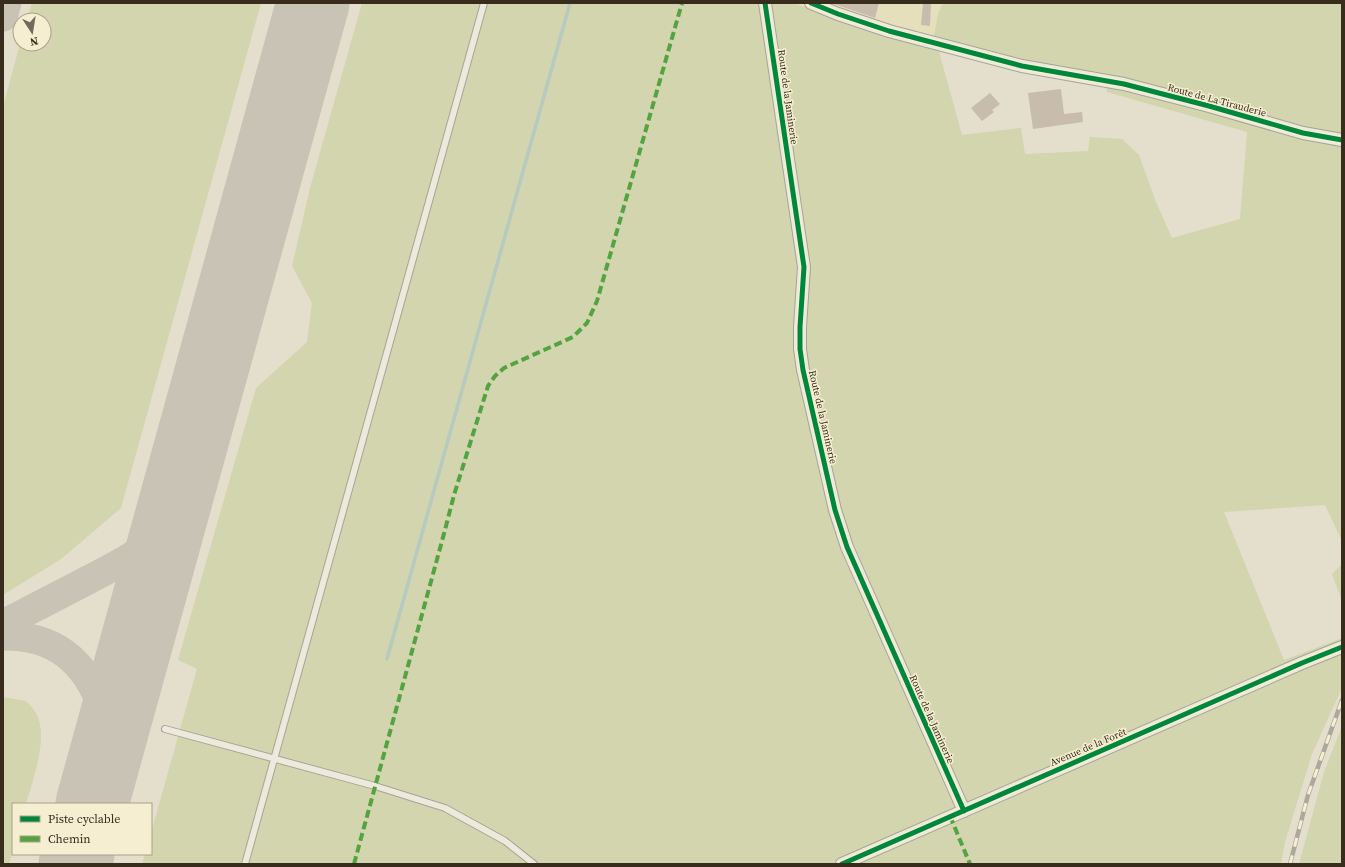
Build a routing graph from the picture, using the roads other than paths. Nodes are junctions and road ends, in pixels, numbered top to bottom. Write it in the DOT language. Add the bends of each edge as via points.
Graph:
graph roads {
  1 [pos="484,3"];
  2 [pos="765,3"];
  3 [pos="811,3"];
  4 [pos="1342,140"];
  5 [pos="1342,647"];
  6 [pos="164,729"];
  7 [pos="274,759"];
  8 [pos="964,810"];
  9 [pos="245,864"];
  10 [pos="534,864"];
  11 [pos="842,864"];
  1 -- 7 [label="lane"];
  2 -- 8 [label="street, Route de la Jaminerie" via="804,267 800,349 835,510 853,564"];
  3 -- 4 [label="street, Route de La Tirauderie" via="889,31 1022,66 1124,84 1303,133"];
  5 -- 8 [label="street, Avenue de la Forêt"];
  6 -- 7 [label="lane"];
  7 -- 9 [label="lane"];
  7 -- 10 [label="lane" via="445,808 505,841"];
  8 -- 11 [label="street, Avenue de la Forêt"];
}
